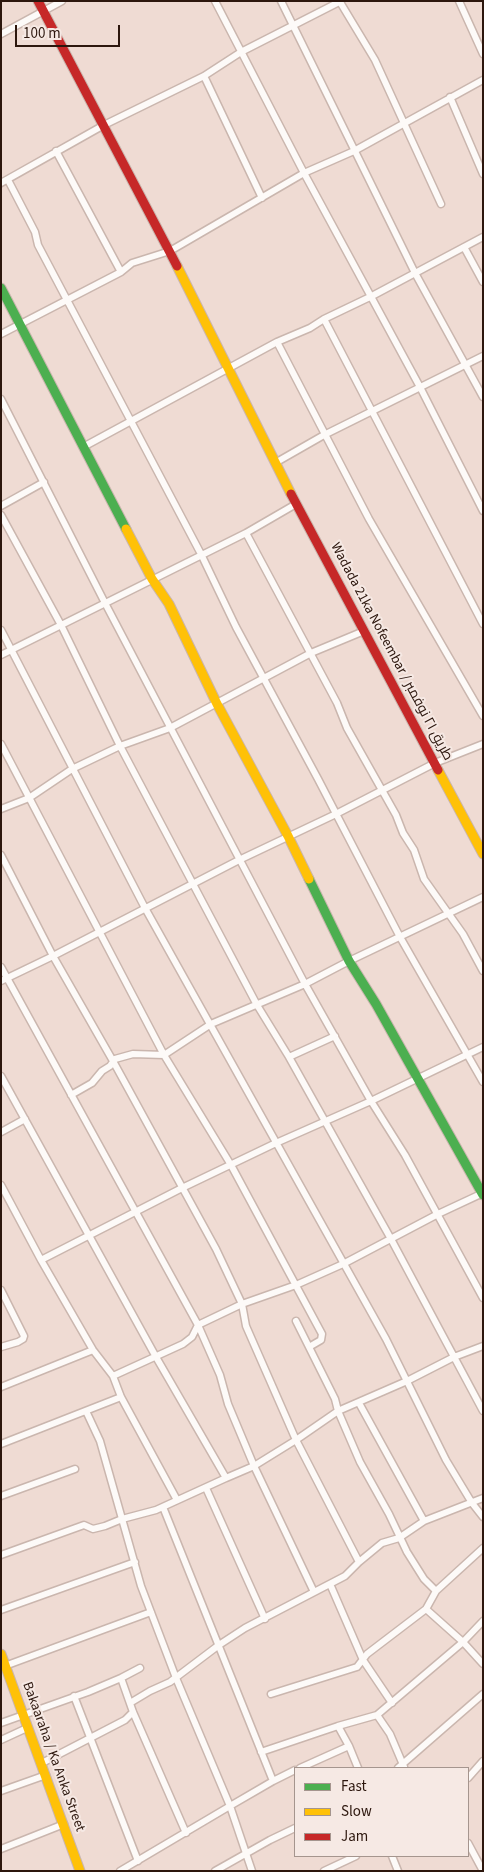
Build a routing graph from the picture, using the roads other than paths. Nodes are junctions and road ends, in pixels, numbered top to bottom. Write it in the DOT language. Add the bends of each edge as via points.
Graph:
graph roads {
  1 [pos="38,1"];
  2 [pos="62,1"];
  3 [pos="216,1"];
  4 [pos="281,1"];
  5 [pos="459,1"];
  6 [pos="341,2"];
  7 [pos="44,11"];
  8 [pos="294,25"];
  9 [pos="1,34"];
  10 [pos="241,52"];
  11 [pos="483,54"];
  12 [pos="204,76"];
  13 [pos="483,80"];
  14 [pos="450,97"];
  15 [pos="404,123"];
  16 [pos="104,125"];
  17 [pos="56,151"];
  18 [pos="354,151"];
  19 [pos="304,173"];
  20 [pos="483,174"];
  21 [pos="4,181"];
  22 [pos="262,198"];
  23 [pos="441,204"];
  24 [pos="483,237"];
  25 [pos="464,247"];
  26 [pos="170,251"];
  27 [pos="121,272"];
  28 [pos="416,273"];
  29 [pos="483,282"];
  30 [pos="1,288"];
  31 [pos="372,296"];
  32 [pos="67,299"];
  33 [pos="324,319"];
  34 [pos="19,324"];
  35 [pos="1,334"];
  36 [pos="277,342"];
  37 [pos="483,356"];
  38 [pos="465,364"];
  39 [pos="228,368"];
  40 [pos="420,387"];
  41 [pos="483,396"];
  42 [pos="1,399"];
  43 [pos="372,412"];
  44 [pos="132,421"];
  45 [pos="324,435"];
  46 [pos="84,446"];
  47 [pos="276,463"];
  48 [pos="44,482"];
  49 [pos="296,504"];
  50 [pos="1,506"];
  51 [pos="483,511"];
  52 [pos="1,515"];
  53 [pos="246,533"];
  54 [pos="201,554"];
  55 [pos="152,578"];
  56 [pos="105,603"];
  57 [pos="483,624"];
  58 [pos="61,625"];
  59 [pos="1,630"];
  60 [pos="364,631"];
  61 [pos="11,650"];
  62 [pos="311,653"];
  63 [pos="1,655"];
  64 [pos="264,678"];
  65 [pos="217,704"];
  66 [pos="483,716"];
  67 [pos="170,728"];
  68 [pos="1,744"];
  69 [pos="483,744"];
  70 [pos="120,746"];
  71 [pos="435,763"];
  72 [pos="72,769"];
  73 [pos="382,789"];
  74 [pos="29,798"];
  75 [pos="1,809"];
  76 [pos="336,814"];
  77 [pos="288,836"];
  78 [pos="483,854"];
  79 [pos="1,855"];
  80 [pos="240,860"];
  81 [pos="193,884"];
  82 [pos="483,897"];
  83 [pos="145,908"];
  84 [pos="448,915"];
  85 [pos="101,932"];
  86 [pos="400,937"];
  87 [pos="53,956"];
  88 [pos="350,961"];
  89 [pos="1,967"];
  90 [pos="483,971"];
  91 [pos="4,979"];
  92 [pos="305,984"];
  93 [pos="257,1005"];
  94 [pos="211,1024"];
  95 [pos="335,1036"];
  96 [pos="483,1047"];
  97 [pos="164,1055"];
  98 [pos="468,1055"];
  99 [pos="289,1057"];
  100 [pos="113,1061"];
  101 [pos="1,1076"];
  102 [pos="418,1078"];
  103 [pos="483,1082"];
  104 [pos="71,1095"];
  105 [pos="371,1101"];
  106 [pos="25,1119"];
  107 [pos="324,1122"];
  108 [pos="1,1132"];
  109 [pos="276,1143"];
  110 [pos="231,1165"];
  111 [pos="1,1185"];
  112 [pos="182,1188"];
  113 [pos="482,1194"];
  114 [pos="135,1211"];
  115 [pos="438,1214"];
  116 [pos="89,1235"];
  117 [pos="391,1239"];
  118 [pos="41,1260"];
  119 [pos="343,1264"];
  120 [pos="296,1285"];
  121 [pos="1,1290"];
  122 [pos="483,1298"];
  123 [pos="242,1304"];
  124 [pos="296,1320"];
  125 [pos="198,1325"];
  126 [pos="309,1346"];
  127 [pos="483,1346"];
  128 [pos="1,1347"];
  129 [pos="93,1350"];
  130 [pos="156,1357"];
  131 [pos="454,1357"];
  132 [pos="113,1376"];
  133 [pos="407,1381"];
  134 [pos="1,1387"];
  135 [pos="121,1396"];
  136 [pos="360,1402"];
  137 [pos="86,1411"];
  138 [pos="338,1411"];
  139 [pos="483,1411"];
  140 [pos="296,1440"];
  141 [pos="1,1444"];
  142 [pos="254,1466"];
  143 [pos="75,1469"];
  144 [pos="226,1478"];
  145 [pos="206,1488"];
  146 [pos="1,1496"];
  147 [pos="483,1498"];
  148 [pos="177,1500"];
  149 [pos="472,1503"];
  150 [pos="163,1507"];
  151 [pos="483,1518"];
  152 [pos="122,1519"];
  153 [pos="424,1521"];
  154 [pos="399,1538"];
  155 [pos="483,1548"];
  156 [pos="1,1555"];
  157 [pos="135,1562"];
  158 [pos="359,1562"];
  159 [pos="330,1584"];
  160 [pos="436,1591"];
  161 [pos="314,1592"];
  162 [pos="426,1609"];
  163 [pos="1,1610"];
  164 [pos="150,1612"];
  165 [pos="265,1619"];
  166 [pos="483,1621"];
  167 [pos="462,1642"];
  168 [pos="219,1644"];
  169 [pos="1,1654"];
  170 [pos="363,1660"];
  171 [pos="483,1664"];
  172 [pos="3,1667"];
  173 [pos="140,1668"];
  174 [pos="121,1678"];
  175 [pos="176,1678"];
  176 [pos="271,1694"];
  177 [pos="483,1694"];
  178 [pos="74,1696"];
  179 [pos="130,1703"];
  180 [pos="392,1703"];
  181 [pos="133,1712"];
  182 [pos="23,1715"];
  183 [pos="377,1715"];
  184 [pos="1,1723"];
  185 [pos="338,1726"];
  186 [pos="26,1728"];
  187 [pos="90,1738"];
  188 [pos="1,1740"];
  189 [pos="349,1746"];
  190 [pos="261,1752"];
  191 [pos="483,1761"];
  192 [pos="42,1763"];
  193 [pos="302,1767"];
  194 [pos="358,1767"];
  195 [pos="401,1767"];
  196 [pos="294,1770"];
  197 [pos="46,1775"];
  198 [pos="469,1777"];
  199 [pos="273,1781"];
  200 [pos="1,1791"];
  201 [pos="230,1806"];
  202 [pos="64,1824"];
  203 [pos="294,1828"];
  204 [pos="186,1833"];
  205 [pos="469,1846"];
  206 [pos="1,1849"];
  207 [pos="245,1853"];
  208 [pos="354,1857"];
  209 [pos="395,1857"];
  210 [pos="138,1861"];
  211 [pos="80,1871"];
  212 [pos="120,1871"];
  213 [pos="215,1871"];
  214 [pos="252,1871"];
  215 [pos="324,1871"];
  216 [pos="398,1871"];
  217 [pos="483,1871"];
  1 -- 7 [label="street, Wadada 21ka Nofeembar / طريق ٢١ نوفمبر"];
  2 -- 7 [label="street"];
  3 -- 10 [label="street"];
  4 -- 8 [label="street"];
  5 -- 11 [label="street"];
  6 -- 8 [label="street"];
  6 -- 15 [label="street" via="375,60"];
  7 -- 9 [label="street"];
  7 -- 16 [label="street, Wadada 21ka Nofeembar / طريق ٢١ نوفمبر"];
  8 -- 10 [label="street"];
  8 -- 18 [label="street"];
  10 -- 12 [label="street"];
  10 -- 19 [label="street"];
  12 -- 16 [label="street"];
  12 -- 22 [label="street"];
  13 -- 14 [label="street"];
  14 -- 15 [label="street"];
  14 -- 20 [label="street"];
  15 -- 18 [label="street"];
  15 -- 23 [label="street"];
  16 -- 17 [label="street"];
  16 -- 26 [label="street, Wadada 21ka Nofeembar / طريق ٢١ نوفمبر"];
  17 -- 21 [label="street"];
  17 -- 27 [label="street"];
  18 -- 19 [label="street"];
  18 -- 28 [label="street"];
  19 -- 22 [label="street"];
  19 -- 31 [label="street"];
  21 -- 32 [label="street" via="35,232 38,245"];
  22 -- 26 [label="street"];
  24 -- 25 [label="street"];
  25 -- 28 [label="street"];
  25 -- 29 [label="street"];
  26 -- 27 [label="street" via="132,263"];
  26 -- 39 [label="street, Wadada 21ka Nofeembar / طريق ٢١ نوفمبر"];
  27 -- 32 [label="street"];
  28 -- 31 [label="street"];
  28 -- 38 [label="street"];
  30 -- 34 [label="street"];
  31 -- 33 [label="street"];
  31 -- 40 [label="street"];
  32 -- 34 [label="street"];
  32 -- 44 [label="street"];
  33 -- 36 [label="street"];
  33 -- 43 [label="street"];
  34 -- 35 [label="street"];
  34 -- 46 [label="street"];
  36 -- 39 [label="street"];
  36 -- 45 [label="street"];
  37 -- 38 [label="street"];
  38 -- 40 [label="street"];
  38 -- 41 [label="street"];
  39 -- 44 [label="street"];
  39 -- 47 [label="street, Wadada 21ka Nofeembar / طريق ٢١ نوفمبر"];
  40 -- 43 [label="street"];
  40 -- 51 [label="street"];
  42 -- 48 [label="street"];
  43 -- 45 [label="street"];
  43 -- 57 [label="street"];
  44 -- 46 [label="street"];
  44 -- 54 [label="street"];
  45 -- 47 [label="street"];
  45 -- 66 [label="street" via="369,520"];
  46 -- 55 [label="street"];
  47 -- 49 [label="street, Wadada 21ka Nofeembar / طريق ٢١ نوفمبر"];
  48 -- 50 [label="street"];
  48 -- 56 [label="street"];
  49 -- 53 [label="street"];
  49 -- 60 [label="street, Wadada 21ka Nofeembar / طريق ٢١ نوفمبر"];
  52 -- 58 [label="street"];
  53 -- 54 [label="street"];
  53 -- 62 [label="street"];
  54 -- 55 [label="street"];
  54 -- 64 [label="street"];
  55 -- 56 [label="street"];
  55 -- 65 [label="street" via="169,604"];
  56 -- 58 [label="street"];
  56 -- 67 [label="street"];
  58 -- 61 [label="street"];
  58 -- 70 [label="street"];
  59 -- 61 [label="street"];
  60 -- 62 [label="street"];
  60 -- 71 [label="street, Wadada 21ka Nofeembar / طريق ٢١ نوفمبر"];
  61 -- 63 [label="street"];
  61 -- 72 [label="street"];
  62 -- 64 [label="street"];
  62 -- 73 [label="street" via="346,728"];
  64 -- 65 [label="street"];
  64 -- 76 [label="street"];
  65 -- 67 [label="street"];
  65 -- 77 [label="street"];
  67 -- 70 [label="street"];
  67 -- 80 [label="street"];
  68 -- 74 [label="street"];
  69 -- 71 [label="street"];
  70 -- 72 [label="street"];
  70 -- 81 [label="street"];
  71 -- 73 [label="street"];
  71 -- 78 [label="street, Wadada 21ka Nofeembar / طريق ٢١ نوفمبر"];
  72 -- 74 [label="street"];
  72 -- 83 [label="street"];
  73 -- 76 [label="street"];
  73 -- 84 [label="street" via="414,850 424,878"];
  74 -- 75 [label="street"];
  74 -- 85 [label="street"];
  76 -- 77 [label="street"];
  76 -- 86 [label="street"];
  77 -- 80 [label="street"];
  77 -- 88 [label="street"];
  79 -- 87 [label="street"];
  80 -- 81 [label="street"];
  80 -- 92 [label="street"];
  81 -- 83 [label="street"];
  81 -- 93 [label="street"];
  82 -- 84 [label="street"];
  83 -- 85 [label="street"];
  83 -- 94 [label="street"];
  84 -- 86 [label="street"];
  84 -- 90 [label="street" via="463,934"];
  85 -- 87 [label="street"];
  85 -- 97 [label="street"];
  86 -- 88 [label="street"];
  86 -- 98 [label="street"];
  87 -- 91 [label="street"];
  87 -- 100 [label="street"];
  88 -- 92 [label="street"];
  88 -- 102 [label="street"];
  89 -- 91 [label="street"];
  91 -- 104 [label="street"];
  92 -- 93 [label="street"];
  92 -- 95 [label="street"];
  93 -- 94 [label="street"];
  93 -- 99 [label="street"];
  94 -- 97 [label="street"];
  94 -- 109 [label="street"];
  95 -- 99 [label="street"];
  95 -- 105 [label="street"];
  96 -- 98 [label="street"];
  97 -- 100 [label="street" via="133,1054"];
  97 -- 110 [label="street"];
  98 -- 102 [label="street"];
  98 -- 103 [label="street"];
  99 -- 107 [label="street"];
  100 -- 104 [label="street" via="92,1083"];
  100 -- 112 [label="street"];
  101 -- 106 [label="street"];
  102 -- 105 [label="street"];
  102 -- 113 [label="street"];
  104 -- 114 [label="street"];
  105 -- 107 [label="street"];
  105 -- 115 [label="street"];
  106 -- 108 [label="street"];
  106 -- 116 [label="street"];
  107 -- 109 [label="street"];
  107 -- 117 [label="street"];
  109 -- 110 [label="street"];
  109 -- 119 [label="street"];
  110 -- 112 [label="street"];
  110 -- 120 [label="street"];
  111 -- 118 [label="street"];
  112 -- 114 [label="street"];
  112 -- 123 [label="street" via="216,1248"];
  113 -- 115 [label="street"];
  114 -- 116 [label="street"];
  114 -- 125 [label="street"];
  115 -- 117 [label="street"];
  115 -- 122 [label="street"];
  116 -- 118 [label="street"];
  116 -- 130 [label="street"];
  117 -- 119 [label="street"];
  117 -- 131 [label="street"];
  118 -- 129 [label="street"];
  119 -- 120 [label="street"];
  119 -- 133 [label="street"];
  120 -- 123 [label="street"];
  120 -- 126 [label="street" via="322,1334 321,1340"];
  121 -- 128 [label="street" via="24,1336 18,1342"];
  123 -- 125 [label="street"];
  123 -- 140 [label="street" via="246,1326"];
  124 -- 126 [label="street"];
  125 -- 130 [label="street" via="192,1337 183,1344"];
  125 -- 142 [label="street"];
  126 -- 138 [label="street"];
  127 -- 131 [label="street"];
  129 -- 132 [label="street"];
  129 -- 134 [label="street"];
  130 -- 132 [label="street"];
  130 -- 144 [label="street"];
  131 -- 133 [label="street"];
  131 -- 139 [label="street"];
  132 -- 135 [label="street"];
  133 -- 136 [label="street"];
  133 -- 149 [label="street" via="446,1460"];
  135 -- 137 [label="street"];
  135 -- 148 [label="street"];
  136 -- 138 [label="street"];
  136 -- 153 [label="street"];
  137 -- 141 [label="street"];
  137 -- 152 [label="street" via="100,1442"];
  138 -- 140 [label="street"];
  138 -- 154 [label="street"];
  140 -- 142 [label="street"];
  140 -- 158 [label="street"];
  142 -- 144 [label="street"];
  142 -- 161 [label="street"];
  143 -- 146 [label="street"];
  144 -- 145 [label="street"];
  145 -- 148 [label="street"];
  145 -- 165 [label="street"];
  147 -- 149 [label="street"];
  148 -- 150 [label="street"];
  149 -- 151 [label="street"];
  149 -- 153 [label="street"];
  150 -- 152 [label="street"];
  150 -- 168 [label="street"];
  152 -- 156 [label="street" via="93,1529 84,1525"];
  152 -- 157 [label="street"];
  153 -- 154 [label="street"];
  154 -- 158 [label="street" via="382,1543"];
  154 -- 160 [label="street" via="424,1579"];
  155 -- 160 [label="street"];
  157 -- 163 [label="street"];
  157 -- 164 [label="street"];
  158 -- 159 [label="street" via="345,1576"];
  159 -- 161 [label="street"];
  159 -- 170 [label="street"];
  160 -- 162 [label="street"];
  161 -- 165 [label="street"];
  162 -- 167 [label="street"];
  162 -- 170 [label="street"];
  164 -- 172 [label="street"];
  164 -- 175 [label="street"];
  165 -- 168 [label="street"];
  166 -- 167 [label="street"];
  167 -- 171 [label="street"];
  167 -- 180 [label="street"];
  168 -- 175 [label="street"];
  168 -- 190 [label="street"];
  169 -- 172 [label="street, Bakaaraha / Ka Anka Street"];
  170 -- 176 [label="street" via="357,1667"];
  170 -- 180 [label="street"];
  172 -- 182 [label="street, Bakaaraha / Ka Anka Street"];
  173 -- 174 [label="street"];
  174 -- 178 [label="street"];
  174 -- 179 [label="street"];
  175 -- 179 [label="street"];
  175 -- 201 [label="street"];
  177 -- 195 [label="street"];
  178 -- 182 [label="street"];
  178 -- 187 [label="street"];
  179 -- 181 [label="street"];
  180 -- 183 [label="street"];
  181 -- 187 [label="street" via="125,1720"];
  181 -- 204 [label="street"];
  182 -- 184 [label="street"];
  182 -- 186 [label="street, Bakaaraha / Ka Anka Street"];
  183 -- 185 [label="street"];
  183 -- 195 [label="street" via="390,1734"];
  185 -- 189 [label="street"];
  185 -- 190 [label="street"];
  186 -- 188 [label="street"];
  186 -- 192 [label="street, Bakaaraha / Ka Anka Street"];
  187 -- 192 [label="street"];
  187 -- 210 [label="street"];
  189 -- 193 [label="street"];
  189 -- 194 [label="street"];
  190 -- 199 [label="street"];
  191 -- 198 [label="street"];
  192 -- 197 [label="street, Bakaaraha / Ka Anka Street"];
  196 -- 199 [label="street"];
  197 -- 200 [label="street"];
  197 -- 202 [label="street, Bakaaraha / Ka Anka Street"];
  199 -- 201 [label="street"];
  201 -- 204 [label="street"];
  201 -- 207 [label="street"];
  202 -- 206 [label="street"];
  202 -- 211 [label="street, Bakaaraha / Ka Anka Street"];
  203 -- 207 [label="street"];
  204 -- 210 [label="street"];
  205 -- 217 [label="street"];
  207 -- 213 [label="street"];
  207 -- 214 [label="street"];
  208 -- 215 [label="street"];
  209 -- 216 [label="street"];
  210 -- 212 [label="street"];
}
